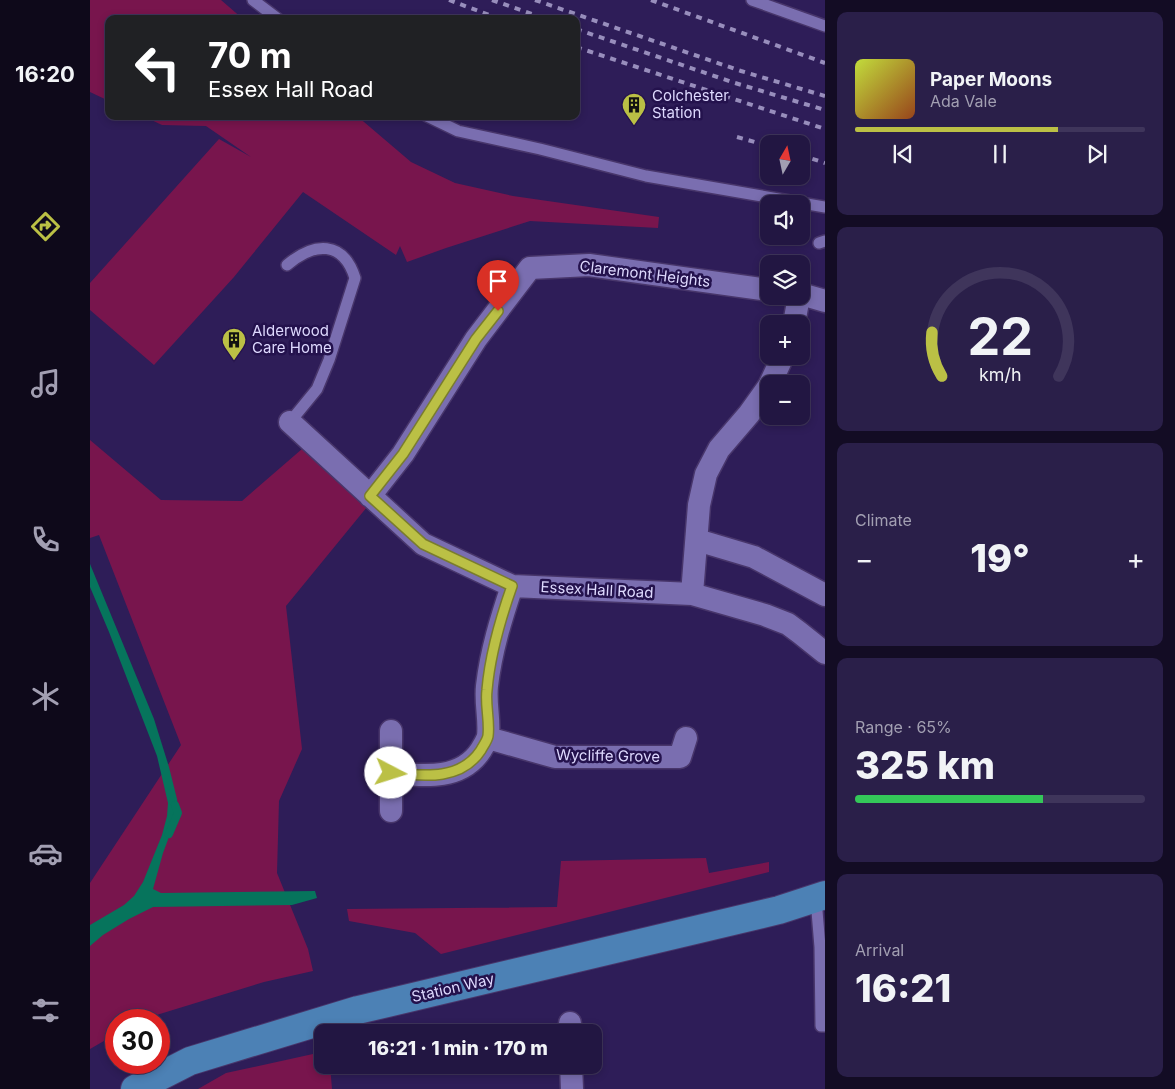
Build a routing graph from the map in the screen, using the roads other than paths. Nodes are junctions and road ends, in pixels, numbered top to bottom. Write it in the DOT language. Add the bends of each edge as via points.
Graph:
graph roads {
  1 [pos="253,0"];
  2 [pos="752,0"];
  3 [pos="273,15"];
  4 [pos="825,26"];
  5 [pos="435,120"];
  6 [pos="825,207"];
  7 [pos="287,266"];
  8 [pos="760,289"];
  9 [pos="810,297"];
  10 [pos="825,301"];
  11 [pos="760,397"];
  12 [pos="290,422"];
  13 [pos="370,496"];
  14 [pos="697,540"];
  15 [pos="512,586"];
  16 [pos="692,594"];
  17 [pos="825,595"];
  18 [pos="825,654"];
  19 [pos="391,730"];
  20 [pos="488,738"];
  21 [pos="686,738"];
  22 [pos="391,773"];
  23 [pos="391,812"];
  24 [pos="822,890"];
  25 [pos="825,1026"];
  26 [pos="571,1074"];
  27 [pos="135,1089"];
  28 [pos="572,1089"];
  1 -- 3 [label="lane"];
  2 -- 4 [label="lane"];
  5 -- 6 [label="lane" via="458,132 646,176"];
  7 -- 12 [label="lane" via="298,256 319,248 339,252 351,266 355,278 318,389"];
  8 -- 13 [label="street, Claremont Heights" via="589,265 530,268 476,339 403,454"];
  9 -- 10 [label="street"];
  11 -- 14 [label="street" via="719,449 706,474 699,505"];
  12 -- 13 [label="street, Essex Hall Road"];
  13 -- 15 [label="street, Essex Hall Road" via="423,544"];
  14 -- 16 [label="street"];
  14 -- 17 [label="street" via="754,557"];
  15 -- 16 [label="street, Essex Hall Road"];
  15 -- 20 [label="street" via="490,660 486,693"];
  16 -- 18 [label="street, Essex Hall Road" via="788,624"];
  19 -- 22 [label="street"];
  20 -- 21 [label="street, Wycliffe Grove" via="555,757 680,757"];
  20 -- 22 [label="street" via="474,760 453,773"];
  22 -- 23 [label="street"];
  24 -- 25 [label="lane" via="821,1026"];
  24 -- 27 [label="main road, Station Way" via="779,910 358,1010 190,1061"];
  26 -- 28 [label="street"];
}
